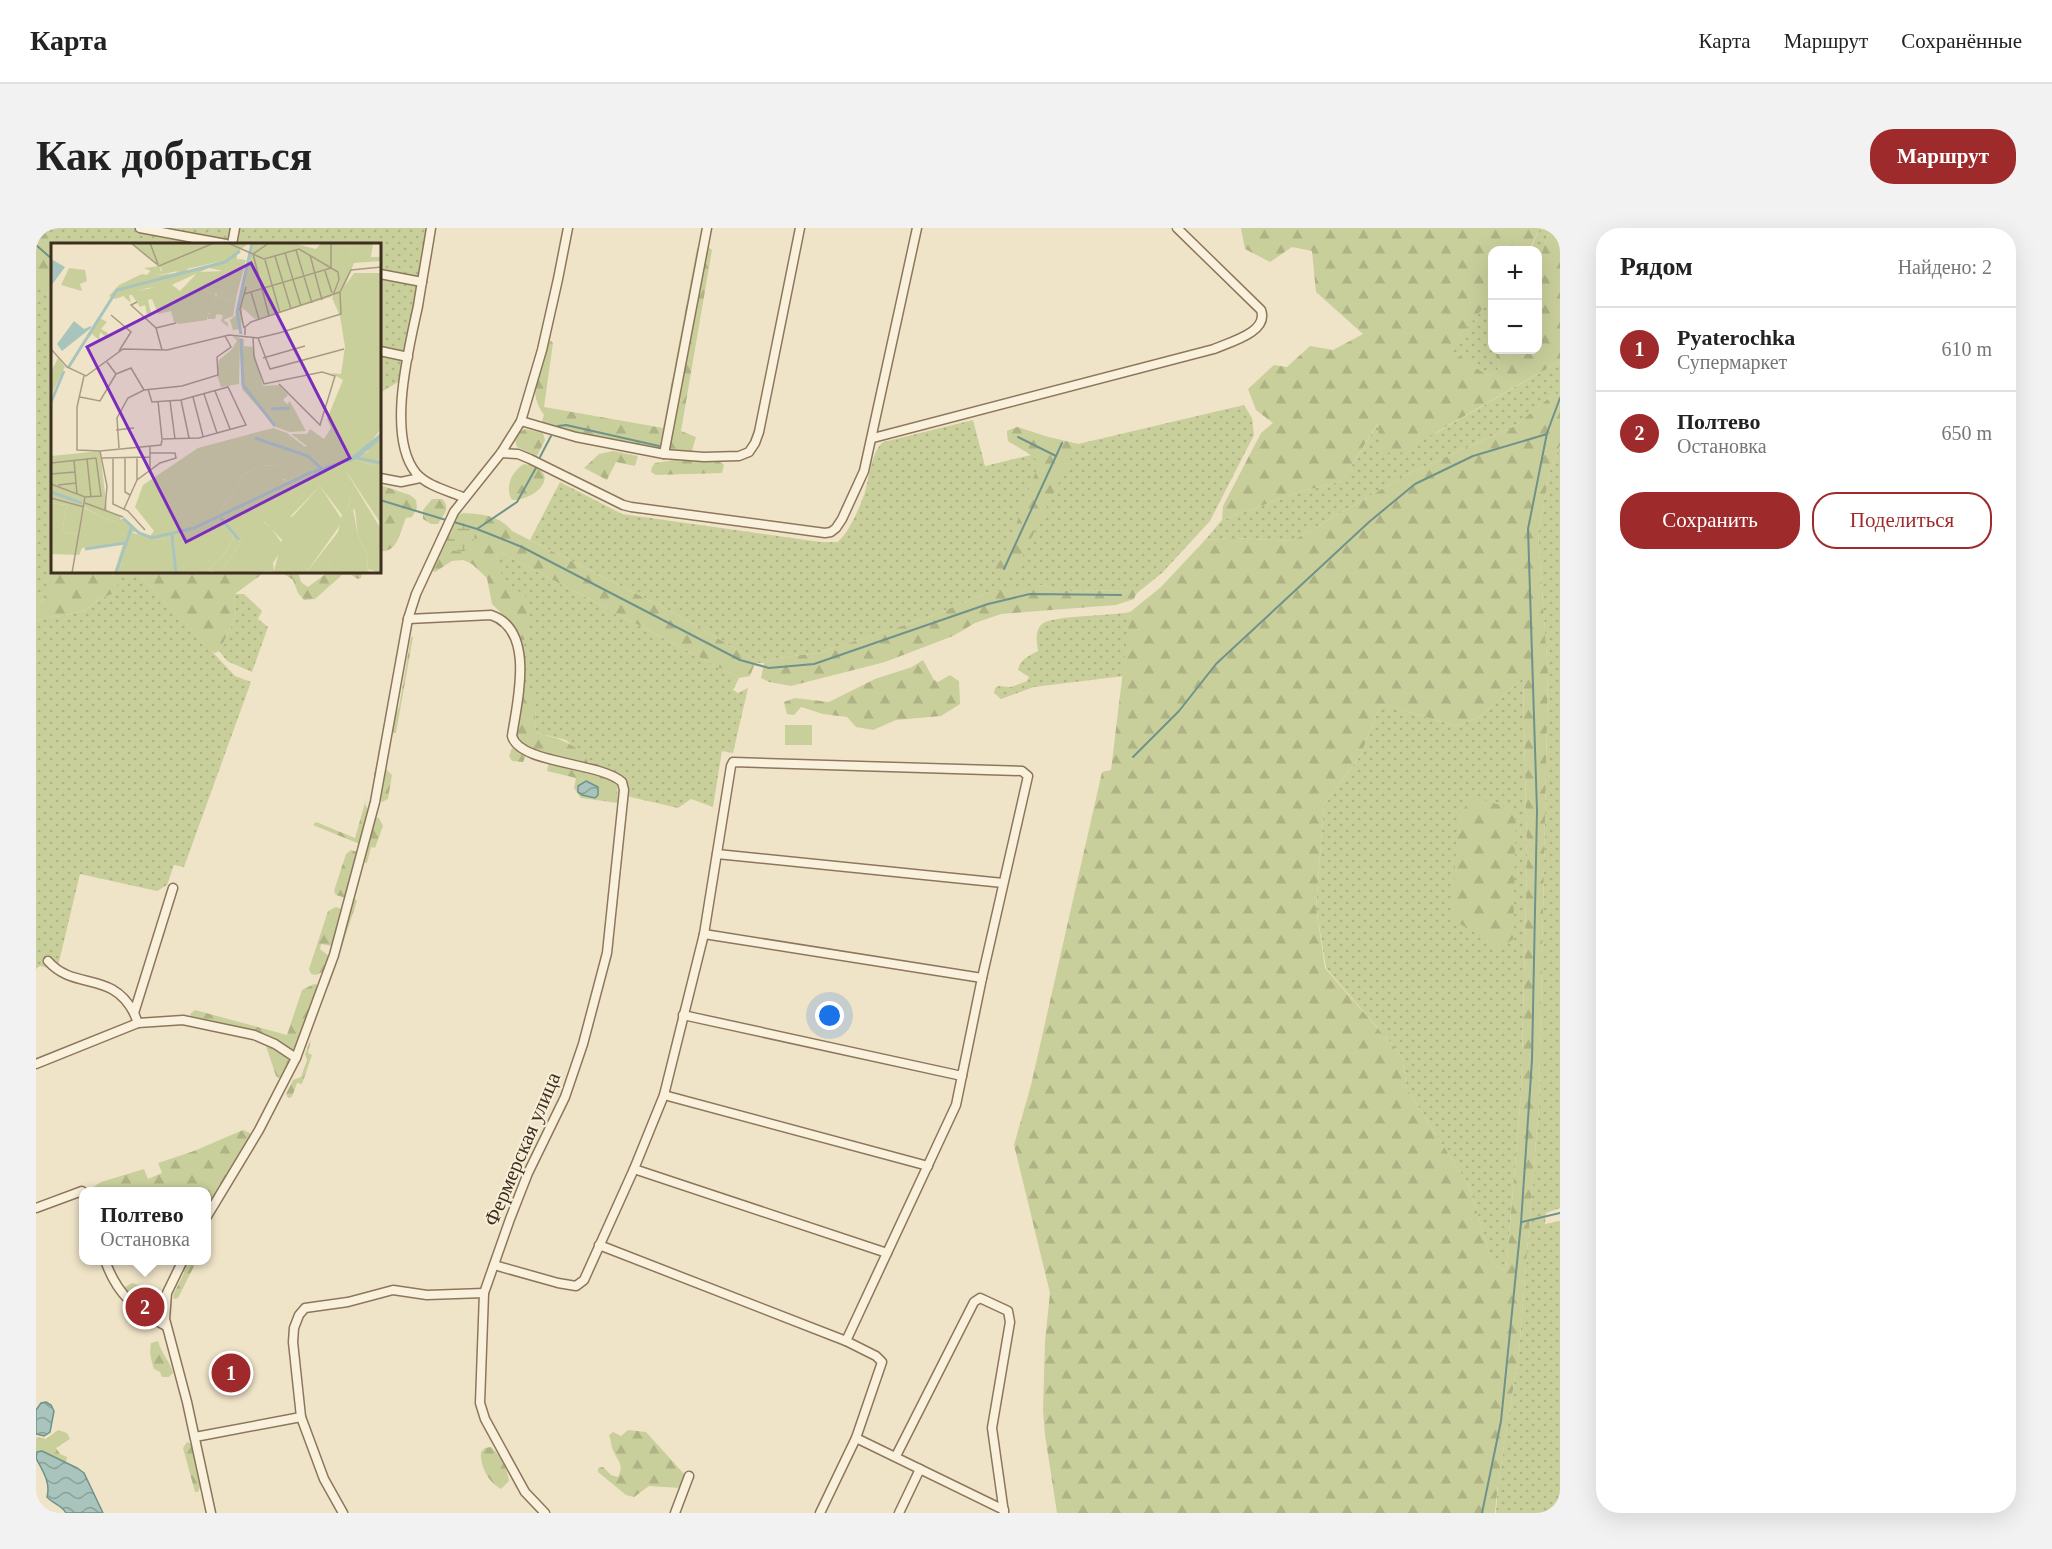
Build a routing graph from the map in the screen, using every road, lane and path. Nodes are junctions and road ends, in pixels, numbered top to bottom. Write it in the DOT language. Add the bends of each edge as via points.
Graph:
graph roads {
  1 [pos="140,228"];
  2 [pos="235,228"];
  3 [pos="431,228"];
  4 [pos="568,228"];
  5 [pos="707,228"];
  6 [pos="800,228"];
  7 [pos="917,228"];
  8 [pos="1177,228"];
  9 [pos="221,243"];
  10 [pos="232,243"];
  11 [pos="381,274"];
  12 [pos="422,282"];
  13 [pos="381,351"];
  14 [pos="408,357"];
  15 [pos="521,421"];
  16 [pos="873,438"];
  17 [pos="501,453"];
  18 [pos="664,454"];
  19 [pos="381,478"];
  20 [pos="420,478"];
  21 [pos="465,498"];
  22 [pos="408,619"];
  23 [pos="717,854"];
  24 [pos="1003,883"];
  25 [pos="173,888"];
  26 [pos="704,934"];
  27 [pos="48,961"];
  28 [pos="982,978"];
  29 [pos="134,1013"];
  30 [pos="683,1015"];
  31 [pos="138,1023"];
  32 [pos="296,1059"];
  33 [pos="36,1064"];
  34 [pos="963,1076"];
  35 [pos="664,1095"];
  36 [pos="928,1166"];
  37 [pos="634,1169"];
  38 [pos="79,1192"];
  39 [pos="36,1208"];
  40 [pos="211,1211"];
  41 [pos="600,1245"];
  42 [pos="887,1253"];
  43 [pos="106,1265"];
  44 [pos="181,1265"];
  45 [pos="494,1265"];
  46 [pos="484,1293"];
  47 [pos="166,1326"];
  48 [pos="846,1341"];
  49 [pos="301,1417"];
  50 [pos="195,1437"];
  51 [pos="856,1438"];
  52 [pos="896,1456"];
  53 [pos="920,1469"];
  54 [pos="688,1476"];
  55 [pos="1004,1511"];
  56 [pos="211,1513"];
  57 [pos="343,1513"];
  58 [pos="545,1513"];
  59 [pos="675,1513"];
  60 [pos="820,1513"];
  61 [pos="899,1513"];
  1 -- 9 [label="street"];
  2 -- 10 [label="street"];
  3 -- 12 [label="street"];
  4 -- 15 [label="street" via="544,340"];
  5 -- 18 [label="street"];
  6 -- 18 [label="street" via="755,443 749,452 739,456"];
  7 -- 16 [label="street"];
  8 -- 16 [label="street" via="1261,310 1263,318 1254,330 1214,349 1174,361"];
  11 -- 12 [label="street"];
  12 -- 14 [label="street"];
  13 -- 14 [label="street"];
  14 -- 20 [label="street" via="403,380 403,441 410,465"];
  15 -- 17 [label="street"];
  15 -- 18 [label="street" via="576,437"];
  16 -- 17 [label="street" via="864,471 842,519 836,528 825,533 631,507 530,459"];
  17 -- 21 [label="street"];
  19 -- 20 [label="street" via="400,482"];
  20 -- 21 [label="street"];
  21 -- 22 [label="street" via="435,550"];
  22 -- 32 [label="street" via="364,846 334,955"];
  22 -- 45 [label="street, Фермерская улица" via="491,615 499,618 513,636 520,660 513,741 527,752 609,774 622,782 624,790 607,953 583,1044 566,1097 528,1173"];
  23 -- 24 [label="street"];
  23 -- 24 [label="street" via="733,762 1022,771 1028,776"];
  23 -- 26 [label="street"];
  24 -- 28 [label="street"];
  25 -- 29 [label="street"];
  26 -- 28 [label="street"];
  26 -- 30 [label="street"];
  27 -- 29 [label="street" via="63,975 112,988"];
  28 -- 34 [label="street"];
  29 -- 31 [label="street"];
  30 -- 34 [label="street"];
  30 -- 35 [label="street"];
  31 -- 32 [label="street" via="183,1020 207,1024 254,1035"];
  31 -- 33 [label="street"];
  32 -- 40 [label="street"];
  34 -- 36 [label="street" via="954,1113"];
  35 -- 36 [label="street"];
  35 -- 37 [label="street"];
  36 -- 42 [label="street"];
  37 -- 41 [label="street"];
  37 -- 42 [label="street"];
  38 -- 39 [label="street"];
  41 -- 45 [label="street" via="584,1280 576,1286"];
  41 -- 48 [label="street"];
  42 -- 48 [label="street"];
  43 -- 47 [label="street" via="123,1296 143,1314"];
  44 -- 47 [label="street" via="166,1299"];
  45 -- 46 [label="street, Фермерская улица"];
  46 -- 49 [label="street" via="427,1295 393,1290 305,1308 294,1328 293,1342"];
  46 -- 58 [label="street, Фермерская улица" via="480,1403 525,1492"];
  47 -- 50 [label="street"];
  48 -- 51 [label="street" via="882,1362"];
  49 -- 50 [label="street"];
  49 -- 57 [label="street" via="324,1479"];
  50 -- 56 [label="street"];
  51 -- 52 [label="street"];
  51 -- 60 [label="street"];
  52 -- 53 [label="street"];
  52 -- 55 [label="street" via="974,1302 980,1298 1008,1311 1011,1322 992,1428"];
  53 -- 55 [label="street"];
  53 -- 61 [label="street"];
  54 -- 59 [label="street"];
}
